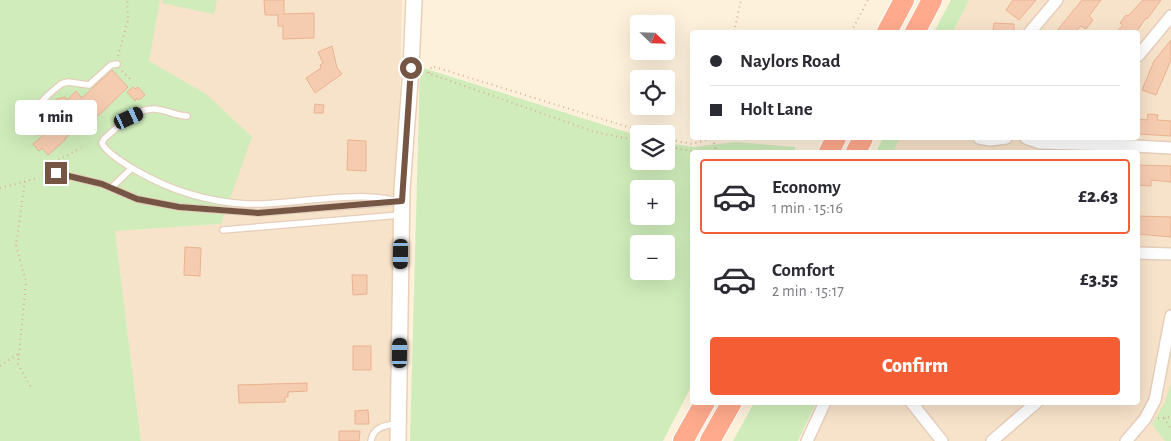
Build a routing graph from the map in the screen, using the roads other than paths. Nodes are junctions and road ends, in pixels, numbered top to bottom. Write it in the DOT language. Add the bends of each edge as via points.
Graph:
graph roads {
  1 [pos="414,0"];
  2 [pos="904,0"];
  3 [pos="932,0"];
  4 [pos="1057,0"];
  5 [pos="1171,16"];
  6 [pos="888,30"];
  7 [pos="916,30"];
  8 [pos="1032,30"];
  9 [pos="1140,54"];
  10 [pos="116,64"];
  11 [pos="187,116"];
  12 [pos="39,132"];
  13 [pos="1032,140"];
  14 [pos="1118,141"];
  15 [pos="1171,148"];
  16 [pos="132,168"];
  17 [pos="46,176"];
  18 [pos="111,188"];
  19 [pos="401,206"];
  20 [pos="223,230"];
  21 [pos="1140,253"];
  22 [pos="1171,254"];
  23 [pos="1171,316"];
  24 [pos="703,405"];
  25 [pos="730,405"];
  26 [pos="824,405"];
  27 [pos="913,405"];
  28 [pos="1034,405"];
  29 [pos="398,424"];
  30 [pos="371,441"];
  31 [pos="398,441"];
  32 [pos="683,441"];
  33 [pos="710,441"];
  34 [pos="807,441"];
  35 [pos="942,441"];
  36 [pos="992,441"];
  37 [pos="1126,441"];
  1 -- 19 [label="street"];
  2 -- 6 [label="highway"];
  3 -- 7 [label="highway"];
  4 -- 8 [label="street"];
  5 -- 9 [label="street"];
  10 -- 12 [label="lane" via="88,85 61,84 34,110 33,120"];
  11 -- 16 [label="lane" via="152,108 129,118 104,139 103,147"];
  13 -- 14 [label="street" via="1040,143"];
  14 -- 15 [label="street"];
  16 -- 18 [label="lane"];
  16 -- 19 [label="lane" via="202,198 247,204 390,198"];
  17 -- 18 [label="lane" via="56,173"];
  18 -- 19 [label="lane" via="137,199 179,207 258,213"];
  19 -- 20 [label="lane"];
  19 -- 29 [label="street"];
  21 -- 22 [label="street"];
  23 -- 37 [label="street" via="1155,400 1146,419"];
  24 -- 32 [label="highway"];
  25 -- 33 [label="highway"];
  26 -- 34 [label="street"];
  27 -- 35 [label="street"];
  28 -- 36 [label="street"];
  29 -- 30 [label="lane" via="382,426 373,433"];
  29 -- 31 [label="street"];
}
